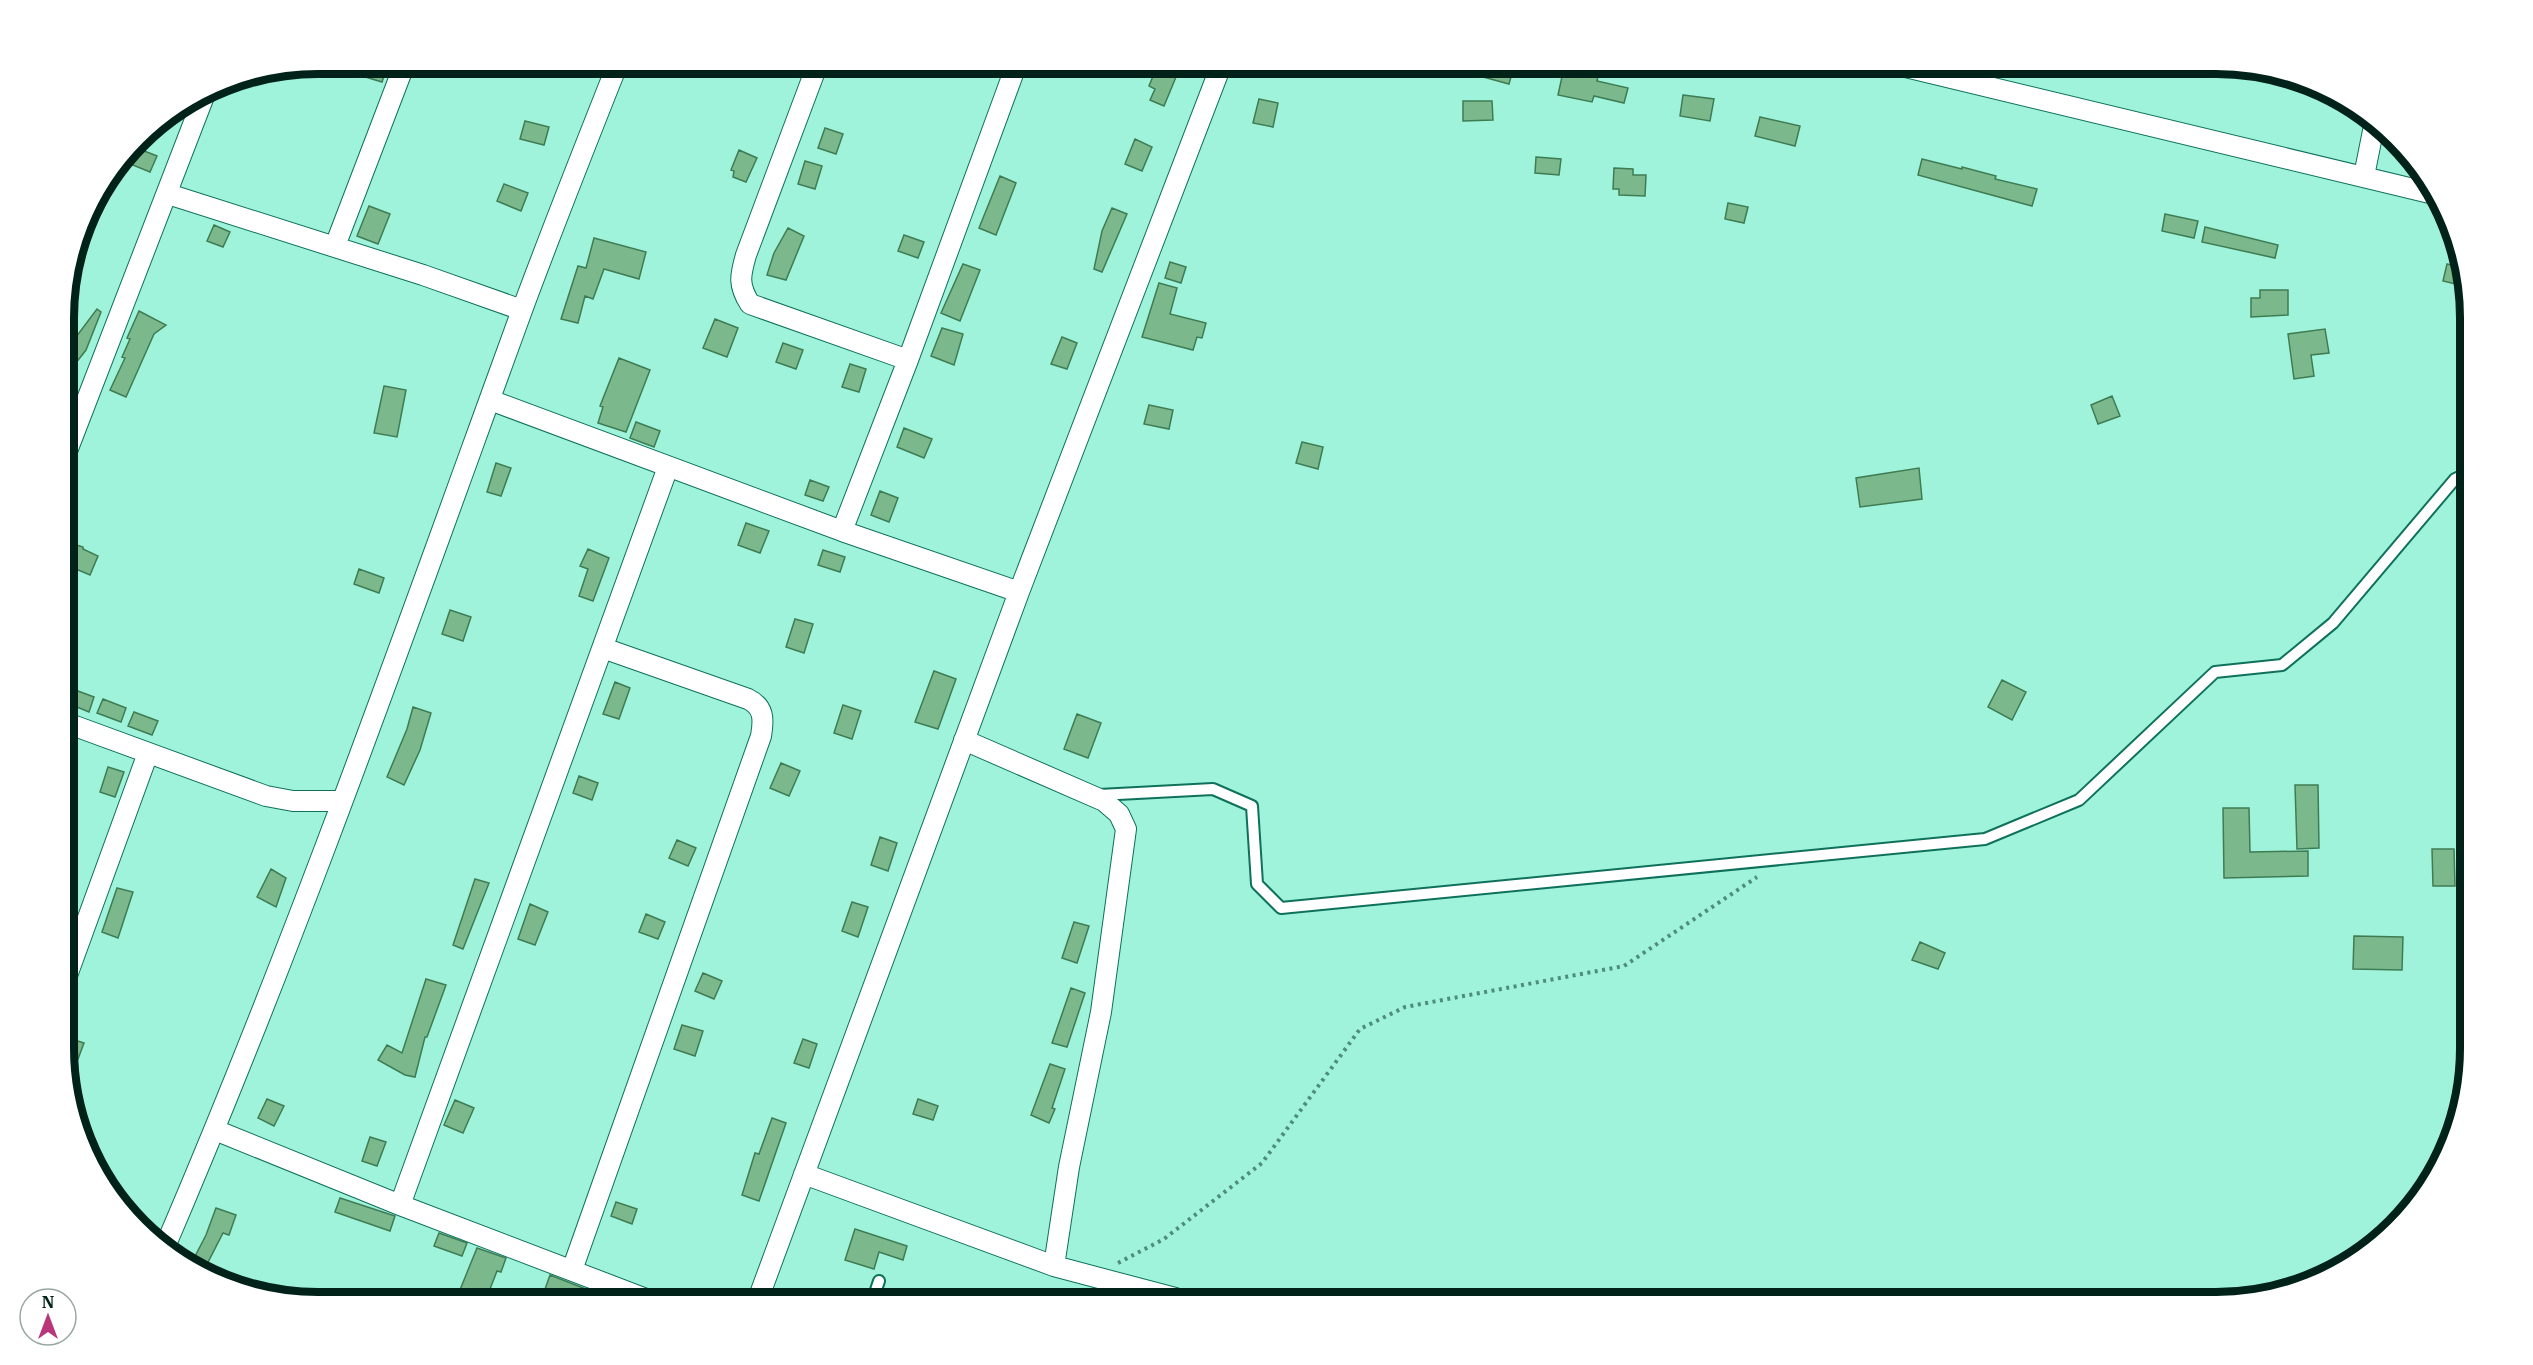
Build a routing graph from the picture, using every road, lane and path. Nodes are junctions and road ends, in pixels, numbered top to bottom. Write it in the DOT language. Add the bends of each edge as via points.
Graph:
graph roads {
  1 [pos="401,74"];
  2 [pos="614,74"];
  3 [pos="814,74"];
  4 [pos="1013,74"];
  5 [pos="1218,74"];
  6 [pos="1935,74"];
  7 [pos="202,103"];
  8 [pos="2373,131"];
  9 [pos="2364,176"];
  10 [pos="2425,192"];
  11 [pos="168,194"];
  12 [pos="335,246"];
  13 [pos="522,310"];
  14 [pos="908,360"];
  15 [pos="490,400"];
  16 [pos="74,434"];
  17 [pos="668,467"];
  18 [pos="2460,476"];
  19 [pos="842,531"];
  20 [pos="1019,592"];
  21 [pos="603,648"];
  22 [pos="74,726"];
  23 [pos="964,740"];
  24 [pos="148,753"];
  25 [pos="1092,795"];
  26 [pos="342,801"];
  27 [pos="1758,877"];
  28 [pos="74,956"];
  29 [pos="215,1130"];
  30 [pos="804,1174"];
  31 [pos="400,1205"];
  32 [pos="168,1240"];
  33 [pos="1054,1266"];
  34 [pos="572,1270"];
  35 [pos="1090,1275"];
  36 [pos="879,1281"];
  37 [pos="628,1292"];
  38 [pos="762,1292"];
  39 [pos="875,1292"];
  40 [pos="1153,1292"];
  1 -- 12 [label="street"];
  2 -- 13 [label="street"];
  3 -- 14 [label="street" via="746,255 741,290 750,304"];
  4 -- 14 [label="street"];
  5 -- 20 [label="street"];
  6 -- 9 [label="street"];
  7 -- 11 [label="street"];
  8 -- 9 [label="street"];
  9 -- 10 [label="street"];
  11 -- 12 [label="street"];
  11 -- 16 [label="street"];
  12 -- 13 [label="street"];
  13 -- 15 [label="street"];
  14 -- 19 [label="street"];
  15 -- 17 [label="street"];
  15 -- 26 [label="street"];
  17 -- 19 [label="street"];
  17 -- 21 [label="street"];
  18 -- 25 [label="lane" via="2333,623 2282,665 2215,672 2079,800 1985,839 1281,908 1257,884 1252,806 1213,789"];
  19 -- 20 [label="street"];
  20 -- 23 [label="street"];
  21 -- 31 [label="street"];
  21 -- 34 [label="street" via="747,699 757,704 763,723"];
  22 -- 24 [label="street"];
  23 -- 25 [label="street"];
  23 -- 30 [label="street"];
  24 -- 26 [label="street" via="266,796 293,801"];
  24 -- 28 [label="street"];
  25 -- 33 [label="street" via="1119,814 1126,829 1101,1012 1069,1167"];
  26 -- 29 [label="street"];
  27 -- 35 [label="path" via="1624,966 1405,1007 1360,1029 1262,1163 1164,1239"];
  29 -- 31 [label="street"];
  29 -- 32 [label="street"];
  30 -- 33 [label="street"];
  30 -- 38 [label="street"];
  31 -- 34 [label="street"];
  33 -- 35 [label="street"];
  34 -- 37 [label="street"];
  35 -- 40 [label="street"];
  36 -- 39 [label="lane"];
}
